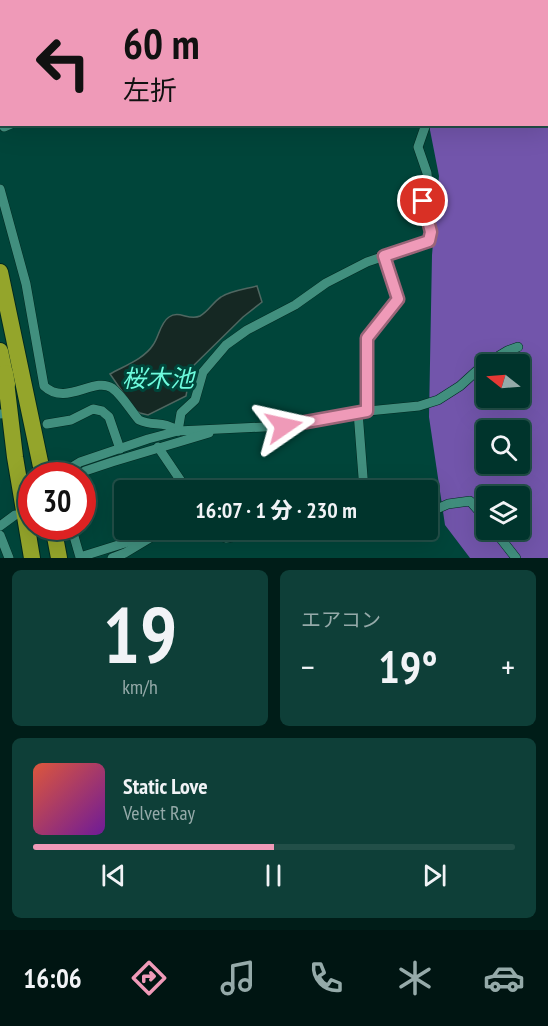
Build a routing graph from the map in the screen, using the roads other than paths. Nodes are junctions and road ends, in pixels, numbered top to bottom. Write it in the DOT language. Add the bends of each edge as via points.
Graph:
graph roads {
  1 [pos="425,126"];
  2 [pos="0,189"];
  3 [pos="384,256"];
  4 [pos="0,272"];
  5 [pos="518,347"];
  6 [pos="0,351"];
  7 [pos="5,373"];
  8 [pos="363,411"];
  9 [pos="47,424"];
  10 [pos="217,430"];
  11 [pos="178,431"];
  12 [pos="158,447"];
  13 [pos="120,449"];
  14 [pos="23,462"];
  15 [pos="40,462"];
  16 [pos="80,462"];
  17 [pos="96,467"];
  18 [pos="180,480"];
  19 [pos="364,480"];
  20 [pos="476,505"];
  21 [pos="438,508"];
  22 [pos="15,515"];
  23 [pos="0,526"];
  24 [pos="0,535"];
  25 [pos="39,540"];
  26 [pos="56,540"];
  27 [pos="75,540"];
  28 [pos="146,540"];
  29 [pos="502,540"];
  30 [pos="139,544"];
  31 [pos="9,558"];
  32 [pos="32,558"];
  33 [pos="42,558"];
  34 [pos="59,558"];
  35 [pos="112,558"];
  36 [pos="516,558"];
  1 -- 3 [label="street" via="418,147 427,173 423,201 431,232 429,241"];
  2 -- 11 [label="street" via="26,284 44,386 63,394 105,385 113,388 144,423 168,424"];
  3 -- 8 [label="street" via="398,299 367,338"];
  3 -- 11 [label="street" via="326,284 226,345 203,372 195,400 181,413"];
  4 -- 15 [label="highway"];
  5 -- 8 [label="street" via="482,366 438,400 419,406"];
  6 -- 7 [label="highway"];
  7 -- 14 [label="highway"];
  7 -- 32 [label="highway"];
  8 -- 10 [label="street" via="284,426"];
  8 -- 19 [label="street"];
  9 -- 13 [label="street" via="71,420 93,409 102,411"];
  10 -- 11 [label="street"];
  10 -- 12 [label="street"];
  11 -- 13 [label="street"];
  12 -- 17 [label="street"];
  12 -- 18 [label="street"];
  13 -- 16 [label="street"];
  20 -- 21 [label="street" via="470,501"];
  22 -- 23 [label="street"];
  24 -- 31 [label="street"];
  25 -- 33 [label="highway"];
  26 -- 34 [label="highway"];
  27 -- 30 [label="street" via="80,557 128,542"];
  28 -- 30 [label="street"];
  29 -- 36 [label="street"];
  30 -- 35 [label="street"];
}
